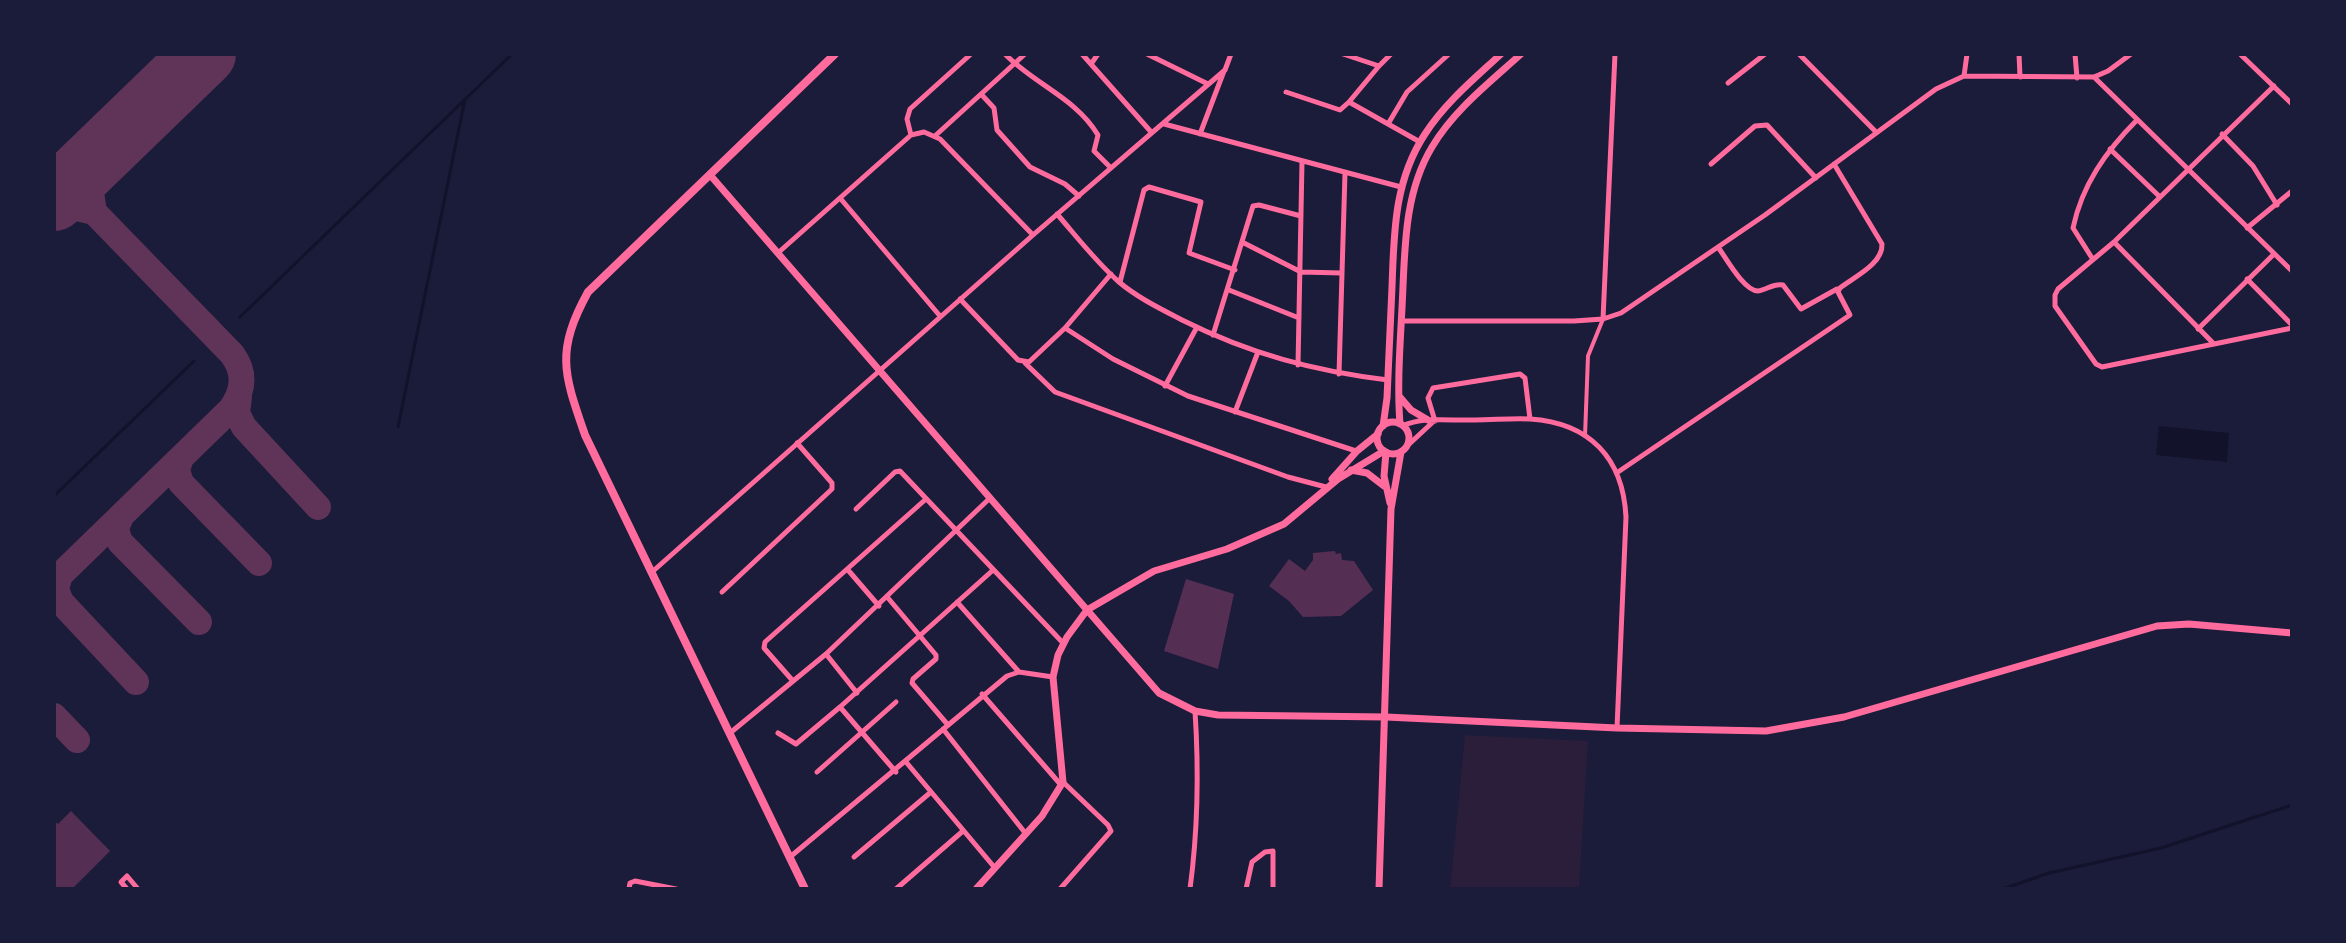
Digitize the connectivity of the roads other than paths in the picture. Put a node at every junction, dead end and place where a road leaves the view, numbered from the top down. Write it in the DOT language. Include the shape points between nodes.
graph roads {
  1 [pos="835,54"];
  2 [pos="971,54"];
  3 [pos="1005,54"];
  4 [pos="1025,54"];
  5 [pos="1082,54"];
  6 [pos="1098,54"];
  7 [pos="1147,54"];
  8 [pos="1231,54"];
  9 [pos="1343,54"];
  10 [pos="1391,54"];
  11 [pos="1449,54"];
  12 [pos="1486,54"];
  13 [pos="1501,54"];
  14 [pos="1521,54"];
  15 [pos="1615,54"];
  16 [pos="1765,54"];
  17 [pos="1799,54"];
  18 [pos="1967,54"];
  19 [pos="2019,54"];
  20 [pos="2075,54"];
  21 [pos="2131,54"];
  22 [pos="2240,54"];
  23 [pos="1493,61"];
  24 [pos="1014,64"];
  25 [pos="1091,64"];
  26 [pos="1379,66"];
  27 [pos="1225,70"];
  28 [pos="1964,76"];
  29 [pos="2020,77"];
  30 [pos="2094,77"];
  31 [pos="2077,78"];
  32 [pos="1728,83"];
  33 [pos="1208,84"];
  34 [pos="2274,86"];
  35 [pos="1286,92"];
  36 [pos="981,94"];
  37 [pos="1349,102"];
  38 [pos="2292,104"];
  39 [pos="2137,120"];
  40 [pos="1163,124"];
  41 [pos="1388,124"];
  42 [pos="1876,132"];
  43 [pos="1152,133"];
  44 [pos="1200,134"];
  45 [pos="2222,134"];
  46 [pos="911,135"];
  47 [pos="936,135"];
  48 [pos="1420,142"];
  49 [pos="2110,149"];
  50 [pos="1302,162"];
  51 [pos="1711,164"];
  52 [pos="1834,164"];
  53 [pos="1110,167"];
  54 [pos="2190,171"];
  55 [pos="1345,173"];
  56 [pos="711,176"];
  57 [pos="1816,178"];
  58 [pos="1401,187"];
  59 [pos="2292,191"];
  60 [pos="1079,196"];
  61 [pos="2160,197"];
  62 [pos="840,198"];
  63 [pos="2277,205"];
  64 [pos="1057,214"];
  65 [pos="1301,216"];
  66 [pos="2247,228"];
  67 [pos="1033,235"];
  68 [pos="1242,242"];
  69 [pos="2114,242"];
  70 [pos="1718,247"];
  71 [pos="779,252"];
  72 [pos="2274,254"];
  73 [pos="2092,258"];
  74 [pos="1235,270"];
  75 [pos="2292,271"];
  76 [pos="1301,272"];
  77 [pos="1342,273"];
  78 [pos="1111,274"];
  79 [pos="2247,279"];
  80 [pos="1120,282"];
  81 [pos="1840,288"];
  82 [pos="1229,290"];
  83 [pos="960,299"];
  84 [pos="940,316"];
  85 [pos="1299,318"];
  86 [pos="1603,319"];
  87 [pos="1402,321"];
  88 [pos="1197,327"];
  89 [pos="2292,327"];
  90 [pos="1065,328"];
  91 [pos="2198,329"];
  92 [pos="1213,335"];
  93 [pos="2215,345"];
  94 [pos="1258,352"];
  95 [pos="1025,363"];
  96 [pos="1298,365"];
  97 [pos="880,371"];
  98 [pos="1339,374"];
  99 [pos="1388,380"];
  100 [pos="1165,386"];
  101 [pos="1398,395"];
  102 [pos="1235,412"];
  103 [pos="1530,419"];
  104 [pos="1431,420"];
  105 [pos="1401,425"];
  106 [pos="1380,430"];
  107 [pos="1585,436"];
  108 [pos="797,443"];
  109 [pos="1403,450"];
  110 [pos="1357,451"];
  111 [pos="1385,452"];
  112 [pos="1351,470"];
  113 [pos="1618,472"];
  114 [pos="1326,487"];
  115 [pos="1385,488"];
  116 [pos="990,498"];
  117 [pos="926,499"];
  118 [pos="856,509"];
  119 [pos="1391,509"];
  120 [pos="956,533"];
  121 [pos="848,570"];
  122 [pos="992,571"];
  123 [pos="652,572"];
  124 [pos="722,592"];
  125 [pos="888,598"];
  126 [pos="957,602"];
  127 [pos="879,606"];
  128 [pos="1087,610"];
  129 [pos="2292,633"];
  130 [pos="919,635"];
  131 [pos="1064,644"];
  132 [pos="826,654"];
  133 [pos="1019,672"];
  134 [pos="1053,677"];
  135 [pos="793,681"];
  136 [pos="857,693"];
  137 [pos="982,694"];
  138 [pos="896,702"];
  139 [pos="840,707"];
  140 [pos="1195,711"];
  141 [pos="1386,717"];
  142 [pos="946,727"];
  143 [pos="1617,728"];
  144 [pos="861,732"];
  145 [pos="730,733"];
  146 [pos="778,733"];
  147 [pos="906,762"];
  148 [pos="817,772"];
  149 [pos="896,772"];
  150 [pos="1062,784"];
  151 [pos="931,792"];
  152 [pos="963,831"];
  153 [pos="1026,834"];
  154 [pos="854,857"];
  155 [pos="789,858"];
  156 [pos="995,868"];
  157 [pos="980,888"];
  158 [pos="127,889"];
  159 [pos="138,889"];
  160 [pos="629,889"];
  161 [pos="676,889"];
  162 [pos="805,889"];
  163 [pos="896,889"];
  164 [pos="1060,889"];
  165 [pos="1190,889"];
  166 [pos="1246,889"];
  167 [pos="1273,889"];
  168 [pos="1379,889"];
  1 -- 56 [label="main road"];
  2 -- 46 [label="street" via="910,109"];
  3 -- 24 [label="street"];
  4 -- 24 [label="street"];
  5 -- 25 [label="street"];
  6 -- 25 [label="street"];
  7 -- 33 [label="street"];
  8 -- 27 [label="street"];
  9 -- 26 [label="street"];
  10 -- 26 [label="street"];
  11 -- 41 [label="street" via="1407,92"];
  12 -- 23 [label="street"];
  13 -- 23 [label="street"];
  14 -- 87 [label="street" via="1460,110 1424,162 1409,212"];
  15 -- 86 [label="street"];
  16 -- 32 [label="street"];
  17 -- 42 [label="street"];
  18 -- 28 [label="street"];
  19 -- 29 [label="street"];
  20 -- 31 [label="street"];
  21 -- 30 [label="street"];
  22 -- 34 [label="street"];
  23 -- 48 [label="street" via="1450,102"];
  24 -- 36 [label="street"];
  24 -- 53 [label="street" via="1092,124 1098,135 1094,151"];
  25 -- 43 [label="street"];
  26 -- 37 [label="street"];
  27 -- 33 [label="street"];
  27 -- 44 [label="street"];
  28 -- 29 [label="street"];
  28 -- 42 [label="street" via="1936,89"];
  29 -- 31 [label="street"];
  30 -- 31 [label="street"];
  30 -- 39 [label="street"];
  33 -- 40 [label="street"];
  34 -- 38 [label="street"];
  34 -- 45 [label="street"];
  35 -- 37 [label="street" via="1340,110"];
  36 -- 47 [label="street"];
  36 -- 60 [label="street" via="994,108 997,130 1030,167"];
  37 -- 41 [label="street"];
  39 -- 49 [label="street"];
  39 -- 54 [label="street"];
  40 -- 43 [label="street"];
  40 -- 44 [label="street"];
  41 -- 48 [label="street"];
  42 -- 52 [label="street"];
  43 -- 53 [label="street"];
  44 -- 50 [label="street"];
  45 -- 54 [label="street"];
  45 -- 63 [label="street" via="2253,166"];
  46 -- 47 [label="street"];
  46 -- 62 [label="street"];
  47 -- 67 [label="street"];
  48 -- 58 [label="street"];
  49 -- 61 [label="street"];
  49 -- 73 [label="street" via="2077,208 2073,228"];
  50 -- 55 [label="street"];
  50 -- 65 [label="street"];
  51 -- 57 [label="street" via="1755,126 1767,125"];
  52 -- 57 [label="street"];
  52 -- 81 [label="street" via="1882,244 1878,260"];
  53 -- 60 [label="street"];
  54 -- 61 [label="street"];
  54 -- 66 [label="street"];
  55 -- 58 [label="street"];
  55 -- 77 [label="street"];
  56 -- 71 [label="street"];
  56 -- 123 [label="main road" via="588,292 573,318 565,352 567,378 585,435"];
  57 -- 70 [label="street"];
  58 -- 99 [label="street" via="1393,240"];
  59 -- 63 [label="street"];
  60 -- 64 [label="street"];
  61 -- 69 [label="street"];
  62 -- 71 [label="street"];
  62 -- 84 [label="street"];
  63 -- 66 [label="street"];
  64 -- 67 [label="street"];
  64 -- 78 [label="street"];
  65 -- 68 [label="street" via="1255,205"];
  65 -- 76 [label="street"];
  66 -- 72 [label="street"];
  67 -- 83 [label="street"];
  68 -- 74 [label="street"];
  68 -- 76 [label="street"];
  69 -- 73 [label="street"];
  69 -- 91 [label="street"];
  70 -- 81 [label="street" via="1747,287 1759,291 1783,285 1801,309"];
  70 -- 86 [label="street" via="1632,306"];
  71 -- 97 [label="street"];
  72 -- 75 [label="street"];
  72 -- 79 [label="street"];
  73 -- 93 [label="street" via="2058,289 2054,300 2099,366"];
  74 -- 80 [label="street" via="1189,253 1201,202 1149,187"];
  74 -- 82 [label="street"];
  76 -- 77 [label="street"];
  76 -- 85 [label="street"];
  77 -- 98 [label="street"];
  78 -- 80 [label="street"];
  78 -- 90 [label="street"];
  79 -- 89 [label="street"];
  79 -- 91 [label="street"];
  80 -- 88 [label="street"];
  81 -- 113 [label="street" via="1838,296 1850,311 1847,318"];
  82 -- 85 [label="street"];
  82 -- 92 [label="street"];
  83 -- 84 [label="street"];
  83 -- 95 [label="street"];
  84 -- 97 [label="street"];
  85 -- 96 [label="street"];
  86 -- 87 [label="street"];
  86 -- 107 [label="street" via="1588,356"];
  87 -- 101 [label="street"];
  88 -- 92 [label="street"];
  88 -- 100 [label="street"];
  89 -- 93 [label="street"];
  90 -- 95 [label="street"];
  90 -- 100 [label="street"];
  91 -- 93 [label="street"];
  92 -- 94 [label="street"];
  94 -- 96 [label="street"];
  94 -- 102 [label="street"];
  95 -- 114 [label="street" via="1055,392"];
  96 -- 98 [label="street"];
  97 -- 108 [label="street"];
  97 -- 116 [label="street"];
  98 -- 99 [label="street"];
  99 -- 106 [label="street"];
  100 -- 102 [label="street"];
  101 -- 104 [label="street" via="1411,410"];
  101 -- 105 [label="street"];
  102 -- 110 [label="street"];
  103 -- 104 [label="street"];
  103 -- 104 [label="street" via="1525,378 1520,374 1433,388 1428,398"];
  103 -- 107 [label="street"];
  104 -- 105 [label="street"];
  104 -- 109 [label="street"];
  105 -- 106 [label="street" via="1391,423"];
  105 -- 109 [label="street" via="1408,438"];
  106 -- 110 [label="street"];
  106 -- 111 [label="street" via="1378,444"];
  107 -- 113 [label="street"];
  108 -- 123 [label="street"];
  108 -- 124 [label="street" via="832,489"];
  109 -- 111 [label="street"];
  109 -- 119 [label="street"];
  110 -- 114 [label="street"];
  111 -- 112 [label="street"];
  111 -- 115 [label="street"];
  112 -- 114 [label="street"];
  112 -- 115 [label="street" via="1374,477"];
  113 -- 143 [label="street" via="1626,517"];
  114 -- 128 [label="street" via="1284,524 1227,549 1154,571"];
  115 -- 119 [label="street"];
  116 -- 120 [label="street"];
  116 -- 128 [label="street"];
  117 -- 118 [label="street" via="897,472"];
  117 -- 120 [label="street"];
  117 -- 121 [label="street"];
  119 -- 141 [label="street"];
  120 -- 122 [label="street"];
  120 -- 125 [label="street"];
  121 -- 127 [label="street"];
  121 -- 135 [label="street" via="764,644"];
  122 -- 126 [label="street"];
  122 -- 131 [label="street"];
  123 -- 145 [label="main road"];
  125 -- 127 [label="street"];
  125 -- 130 [label="street"];
  126 -- 130 [label="street"];
  126 -- 133 [label="street"];
  127 -- 132 [label="street"];
  128 -- 131 [label="street"];
  128 -- 140 [label="street" via="1159,693"];
  129 -- 143 [label="street" via="2157,626 1813,724 1750,731"];
  130 -- 136 [label="street"];
  130 -- 142 [label="street" via="936,656 912,683"];
  131 -- 134 [label="street"];
  132 -- 135 [label="street"];
  132 -- 136 [label="street"];
  133 -- 134 [label="street"];
  133 -- 137 [label="street"];
  134 -- 150 [label="street"];
  135 -- 145 [label="street"];
  136 -- 139 [label="street"];
  137 -- 142 [label="street"];
  137 -- 150 [label="street"];
  138 -- 144 [label="street"];
  139 -- 144 [label="street"];
  139 -- 146 [label="street" via="796,744"];
  140 -- 141 [label="street"];
  140 -- 165 [label="street" via="1198,814"];
  141 -- 143 [label="street"];
  141 -- 168 [label="street"];
  142 -- 147 [label="street"];
  142 -- 153 [label="street"];
  144 -- 148 [label="street"];
  144 -- 149 [label="street"];
  145 -- 155 [label="main road"];
  147 -- 149 [label="street"];
  147 -- 151 [label="street"];
  149 -- 155 [label="street"];
  150 -- 153 [label="street"];
  150 -- 164 [label="street" via="1111,831"];
  151 -- 152 [label="street"];
  151 -- 154 [label="street"];
  152 -- 156 [label="street"];
  152 -- 163 [label="street"];
  153 -- 156 [label="street"];
  155 -- 162 [label="main road"];
  156 -- 157 [label="street"];
  158 -- 159 [label="street" via="121,882 127,876"];
  160 -- 161 [label="street" via="635,881"];
  166 -- 167 [label="street" via="1252,862 1273,851"];
}
